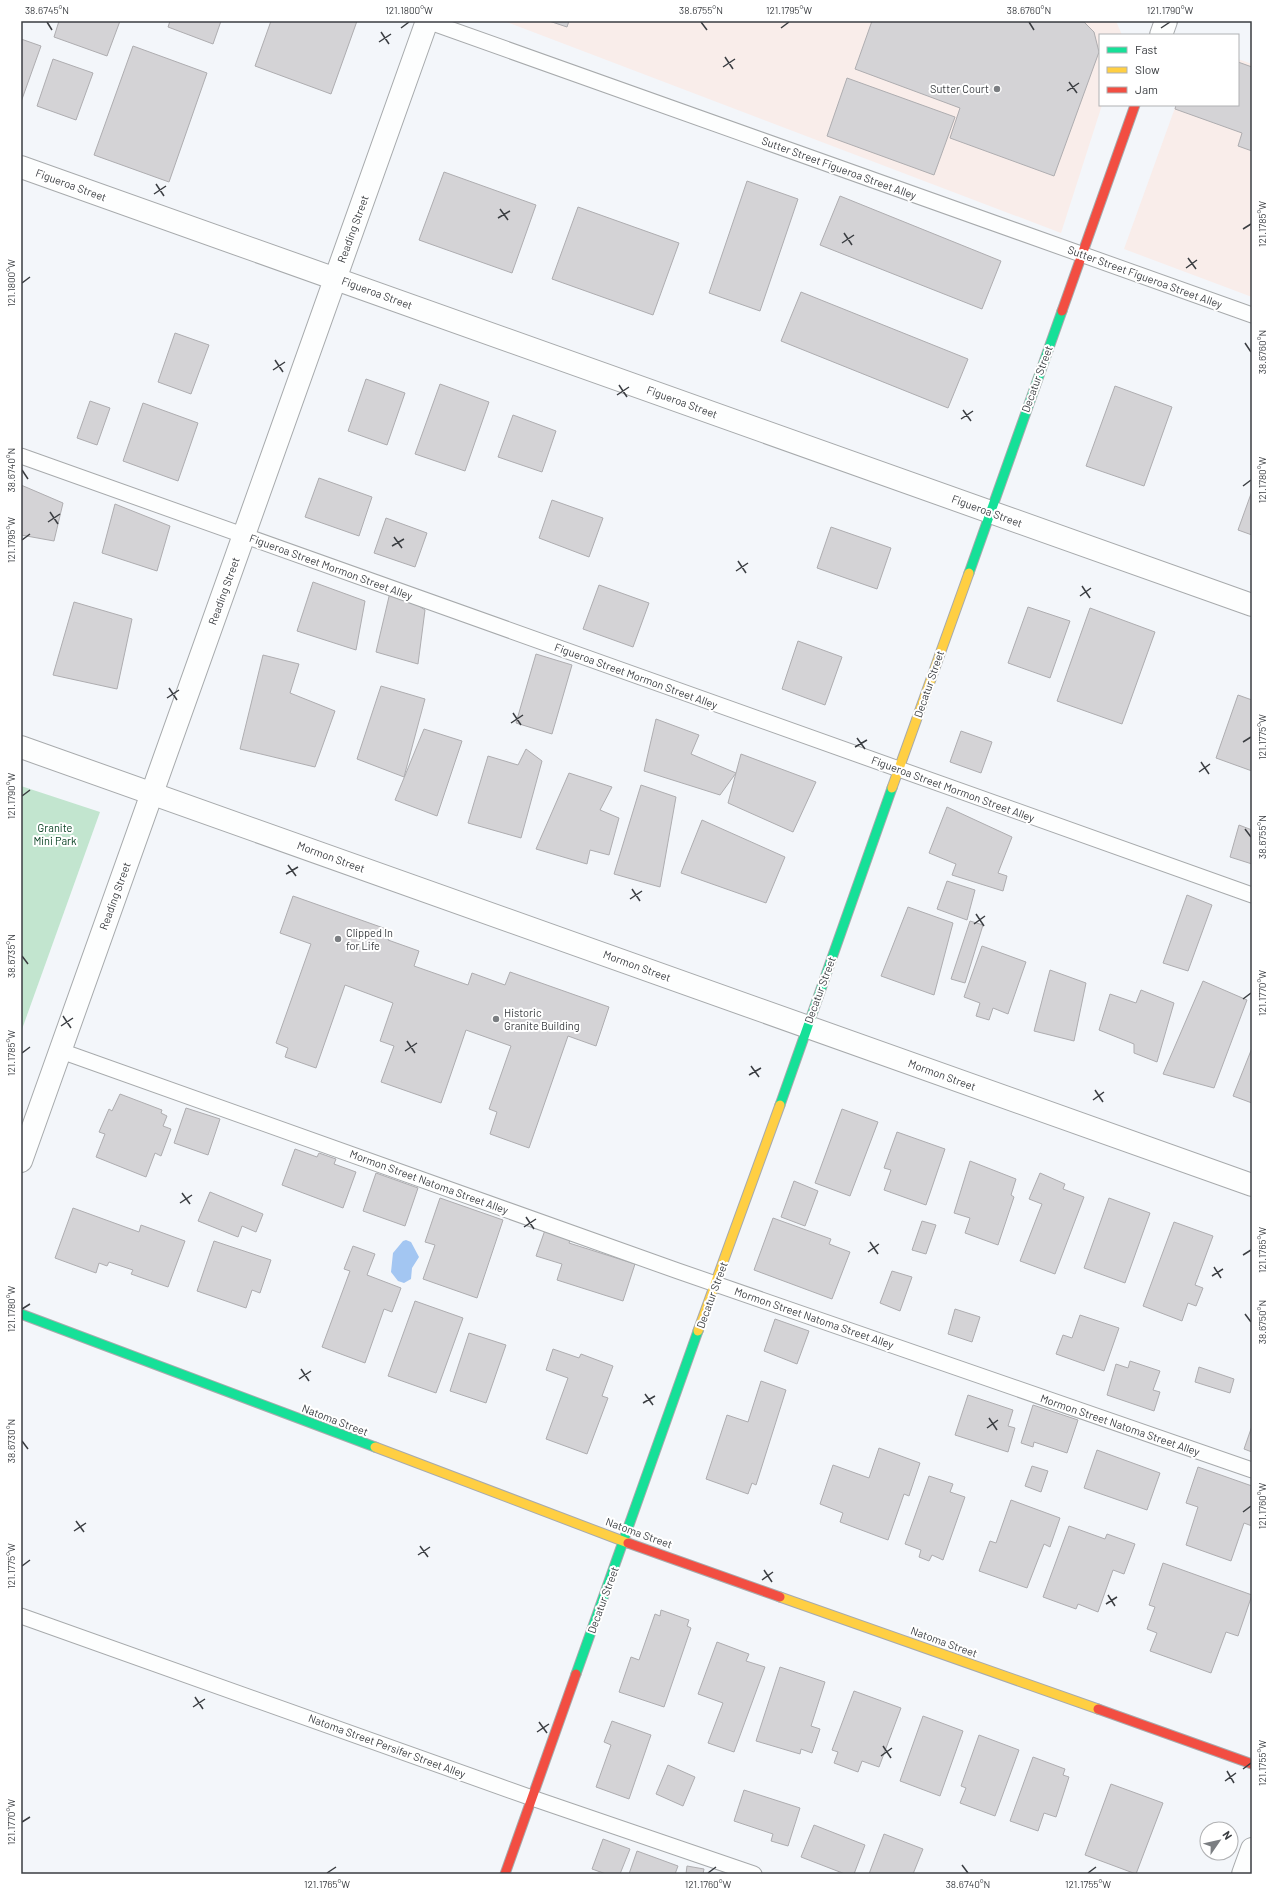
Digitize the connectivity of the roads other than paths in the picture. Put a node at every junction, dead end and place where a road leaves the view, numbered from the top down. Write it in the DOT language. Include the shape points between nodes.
graph roads {
  1 [pos="427,21"];
  2 [pos="1166,21"];
  3 [pos="1160,34"];
  4 [pos="1135,106"];
  5 [pos="21,167"];
  6 [pos="1082,255"];
  7 [pos="335,279"];
  8 [pos="1252,316"];
  9 [pos="21,456"];
  10 [pos="990,512"];
  11 [pos="244,536"];
  12 [pos="1252,605"];
  13 [pos="21,747"];
  14 [pos="899,770"];
  15 [pos="152,793"];
  16 [pos="1252,895"];
  17 [pos="807,1027"];
  18 [pos="61,1051"];
  19 [pos="21,1161"];
  20 [pos="1252,1185"];
  21 [pos="715,1284"];
  22 [pos="21,1314"];
  23 [pos="1252,1470"];
  24 [pos="624,1541"];
  25 [pos="21,1616"];
  26 [pos="1252,1764"];
  27 [pos="532,1798"];
  28 [pos="1252,1849"];
  29 [pos="505,1874"];
  30 [pos="754,1874"];
  31 [pos="1243,1874"];
  1 -- 6 [label="lane, Sutter Street Figueroa Street Alley"];
  1 -- 7 [label="street, Reading Street"];
  2 -- 3 [label="street"];
  4 -- 6 [label="street, Decatur Street"];
  5 -- 7 [label="street, Figueroa Street"];
  6 -- 8 [label="lane, Sutter Street Figueroa Street Alley"];
  6 -- 10 [label="street, Decatur Street"];
  7 -- 10 [label="street, Figueroa Street"];
  7 -- 11 [label="street, Reading Street"];
  9 -- 11 [label="lane, Figueroa Street Mormon Street Alley"];
  10 -- 12 [label="street, Figueroa Street"];
  10 -- 14 [label="street, Decatur Street"];
  11 -- 14 [label="lane, Figueroa Street Mormon Street Alley"];
  11 -- 15 [label="street, Reading Street"];
  13 -- 15 [label="street, Mormon Street"];
  14 -- 16 [label="lane, Figueroa Street Mormon Street Alley"];
  14 -- 17 [label="street, Decatur Street"];
  15 -- 17 [label="street, Mormon Street"];
  15 -- 18 [label="street, Reading Street"];
  17 -- 20 [label="street, Mormon Street"];
  17 -- 21 [label="street, Decatur Street"];
  18 -- 19 [label="street, Reading Street"];
  18 -- 21 [label="lane, Mormon Street Natoma Street Alley"];
  21 -- 23 [label="lane, Mormon Street Natoma Street Alley"];
  21 -- 24 [label="street, Decatur Street"];
  22 -- 24 [label="street, Natoma Street"];
  24 -- 26 [label="street, Natoma Street"];
  24 -- 27 [label="street, Decatur Street"];
  25 -- 27 [label="lane, Natoma Street Persifer Street Alley"];
  27 -- 29 [label="street, Decatur Street"];
  27 -- 30 [label="lane, Natoma Street Persifer Street Alley"];
  28 -- 31 [label="street"];
}
